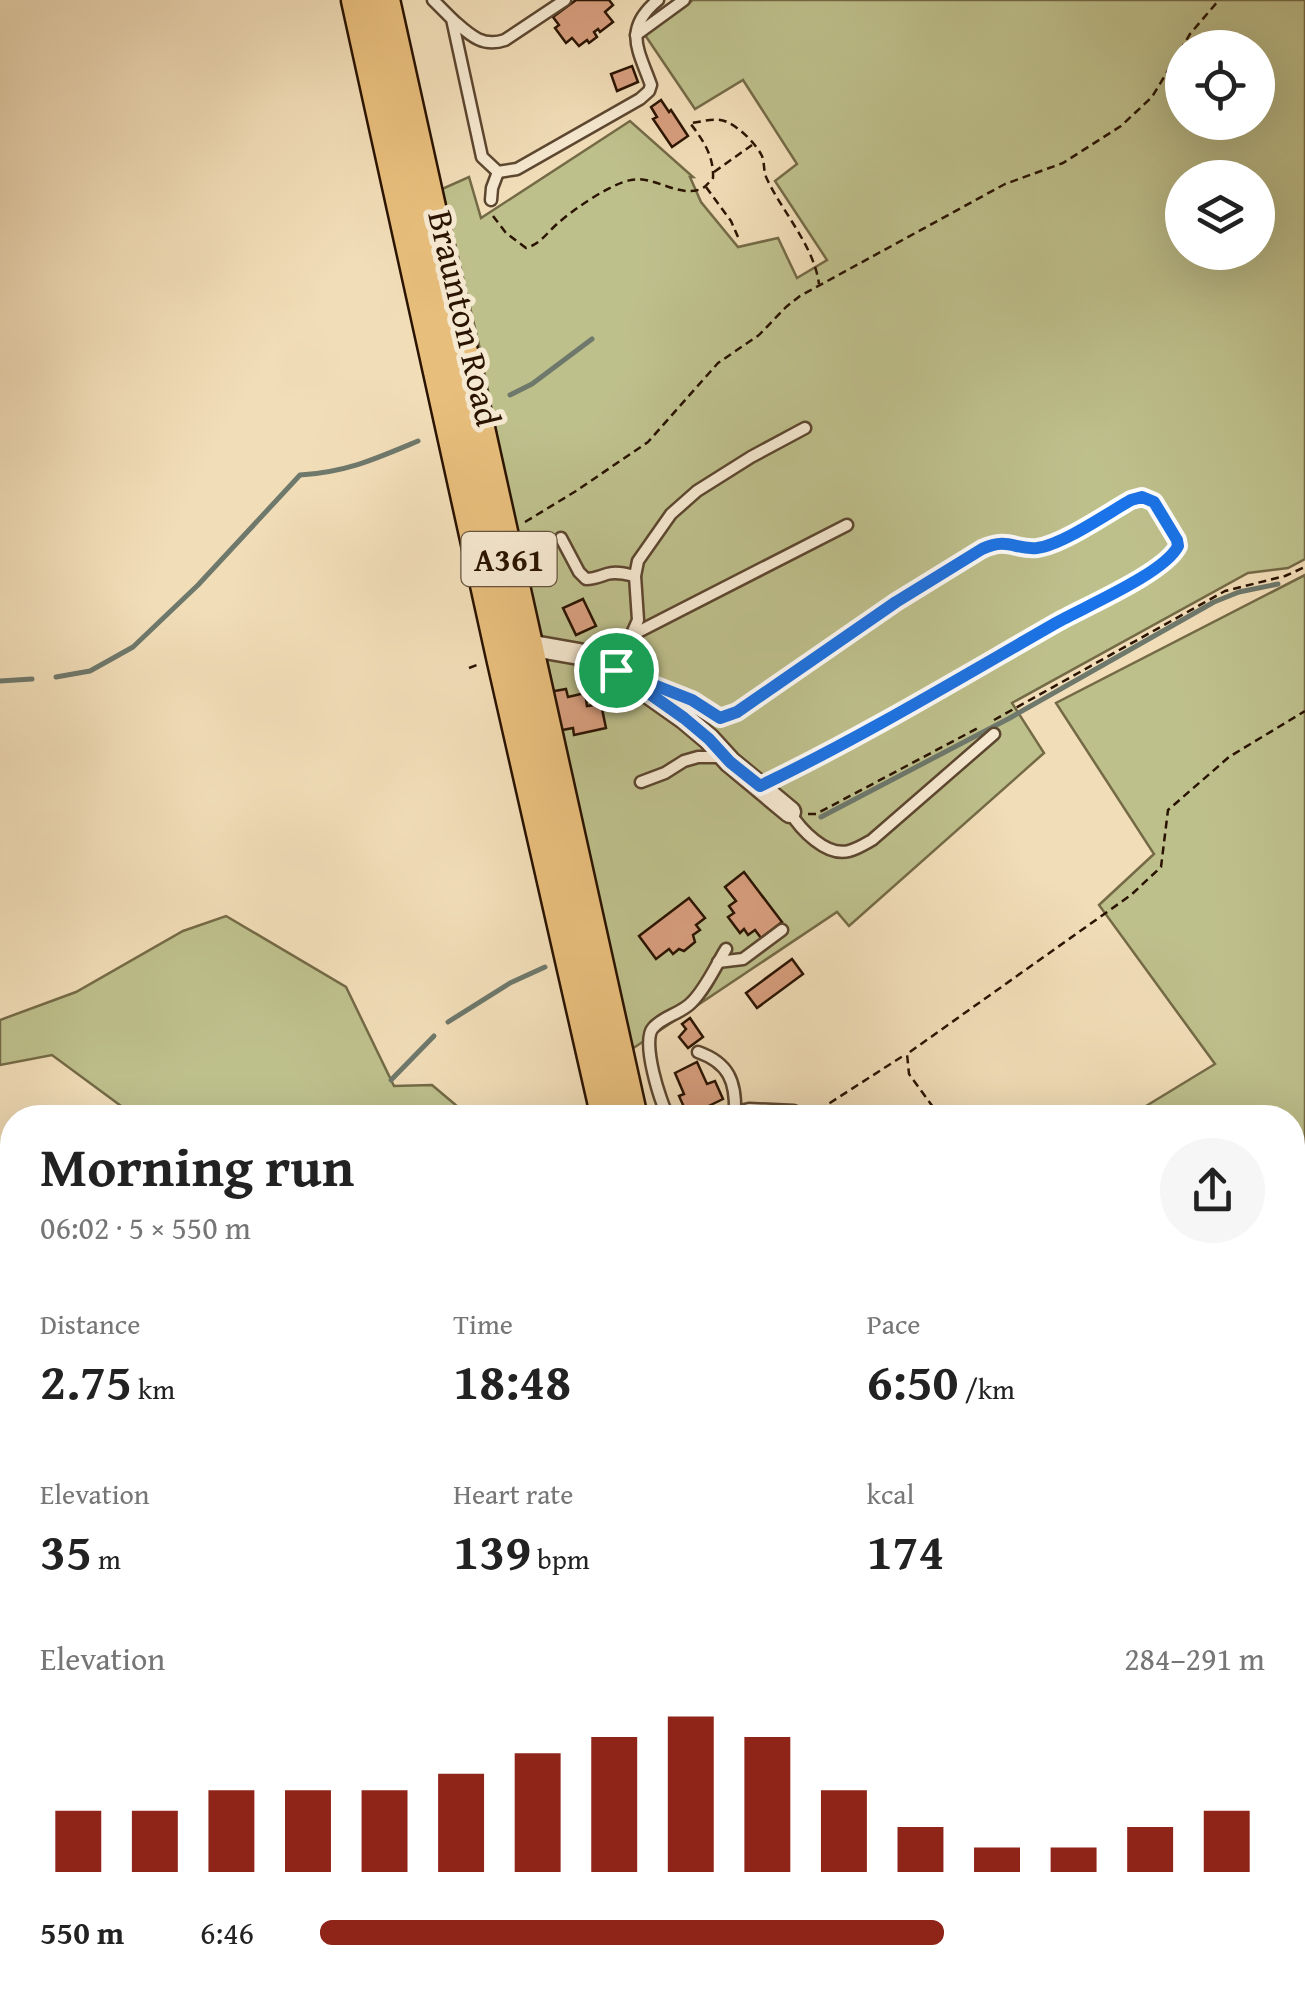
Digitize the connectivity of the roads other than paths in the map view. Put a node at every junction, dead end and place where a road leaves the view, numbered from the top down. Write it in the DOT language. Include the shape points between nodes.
graph roads {
  1 [pos="357,0"];
  2 [pos="384,0"];
  3 [pos="433,0"];
  4 [pos="565,0"];
  5 [pos="658,0"];
  6 [pos="684,0"];
  7 [pos="452,19"];
  8 [pos="636,34"];
  9 [pos="498,172"];
  10 [pos="491,200"];
  11 [pos="804,428"];
  12 [pos="847,525"];
  13 [pos="561,538"];
  14 [pos="636,576"];
  15 [pos="633,634"];
  16 [pos="515,648"];
  17 [pos="616,670"];
  18 [pos="994,734"];
  19 [pos="722,754"];
  20 [pos="642,782"];
  21 [pos="760,786"];
  22 [pos="790,812"];
  23 [pos="782,930"];
  24 [pos="726,950"];
  25 [pos="718,962"];
  26 [pos="698,1052"];
  27 [pos="604,1105"];
  28 [pos="629,1105"];
  29 [pos="664,1105"];
  30 [pos="735,1105"];
  1 -- 16 [label="main road, Braunton Road / A361"];
  2 -- 16 [label="main road, Braunton Road / A361" via="504,535"];
  3 -- 7 [label="lane"];
  4 -- 7 [label="lane" via="495,44"];
  5 -- 8 [label="lane" via="641,15"];
  6 -- 8 [label="lane"];
  7 -- 9 [label="lane" via="482,157"];
  8 -- 9 [label="lane" via="649,91 517,169"];
  9 -- 10 [label="lane"];
  11 -- 14 [label="lane" via="697,491 660,530 638,561"];
  12 -- 15 [label="lane"];
  13 -- 14 [label="lane" via="586,579"];
  14 -- 15 [label="lane"];
  15 -- 17 [label="lane"];
  16 -- 17 [label="street" via="579,654"];
  16 -- 27 [label="main road, Braunton Road / A361"];
  16 -- 28 [label="main road, Braunton Road / A361"];
  17 -- 19 [label="street"];
  17 -- 21 [label="lane" via="720,718 982,549 996,543 1040,548 1131,500 1154,502 1177,540 1170,558 865,734"];
  18 -- 22 [label="lane" via="872,840 849,851 828,848"];
  19 -- 20 [label="lane" via="684,761"];
  19 -- 21 [label="street"];
  21 -- 22 [label="street"];
  23 -- 25 [label="lane" via="743,959"];
  24 -- 25 [label="lane"];
  25 -- 29 [label="lane" via="688,1007 648,1035"];
  26 -- 30 [label="lane" via="734,1082"];
}
